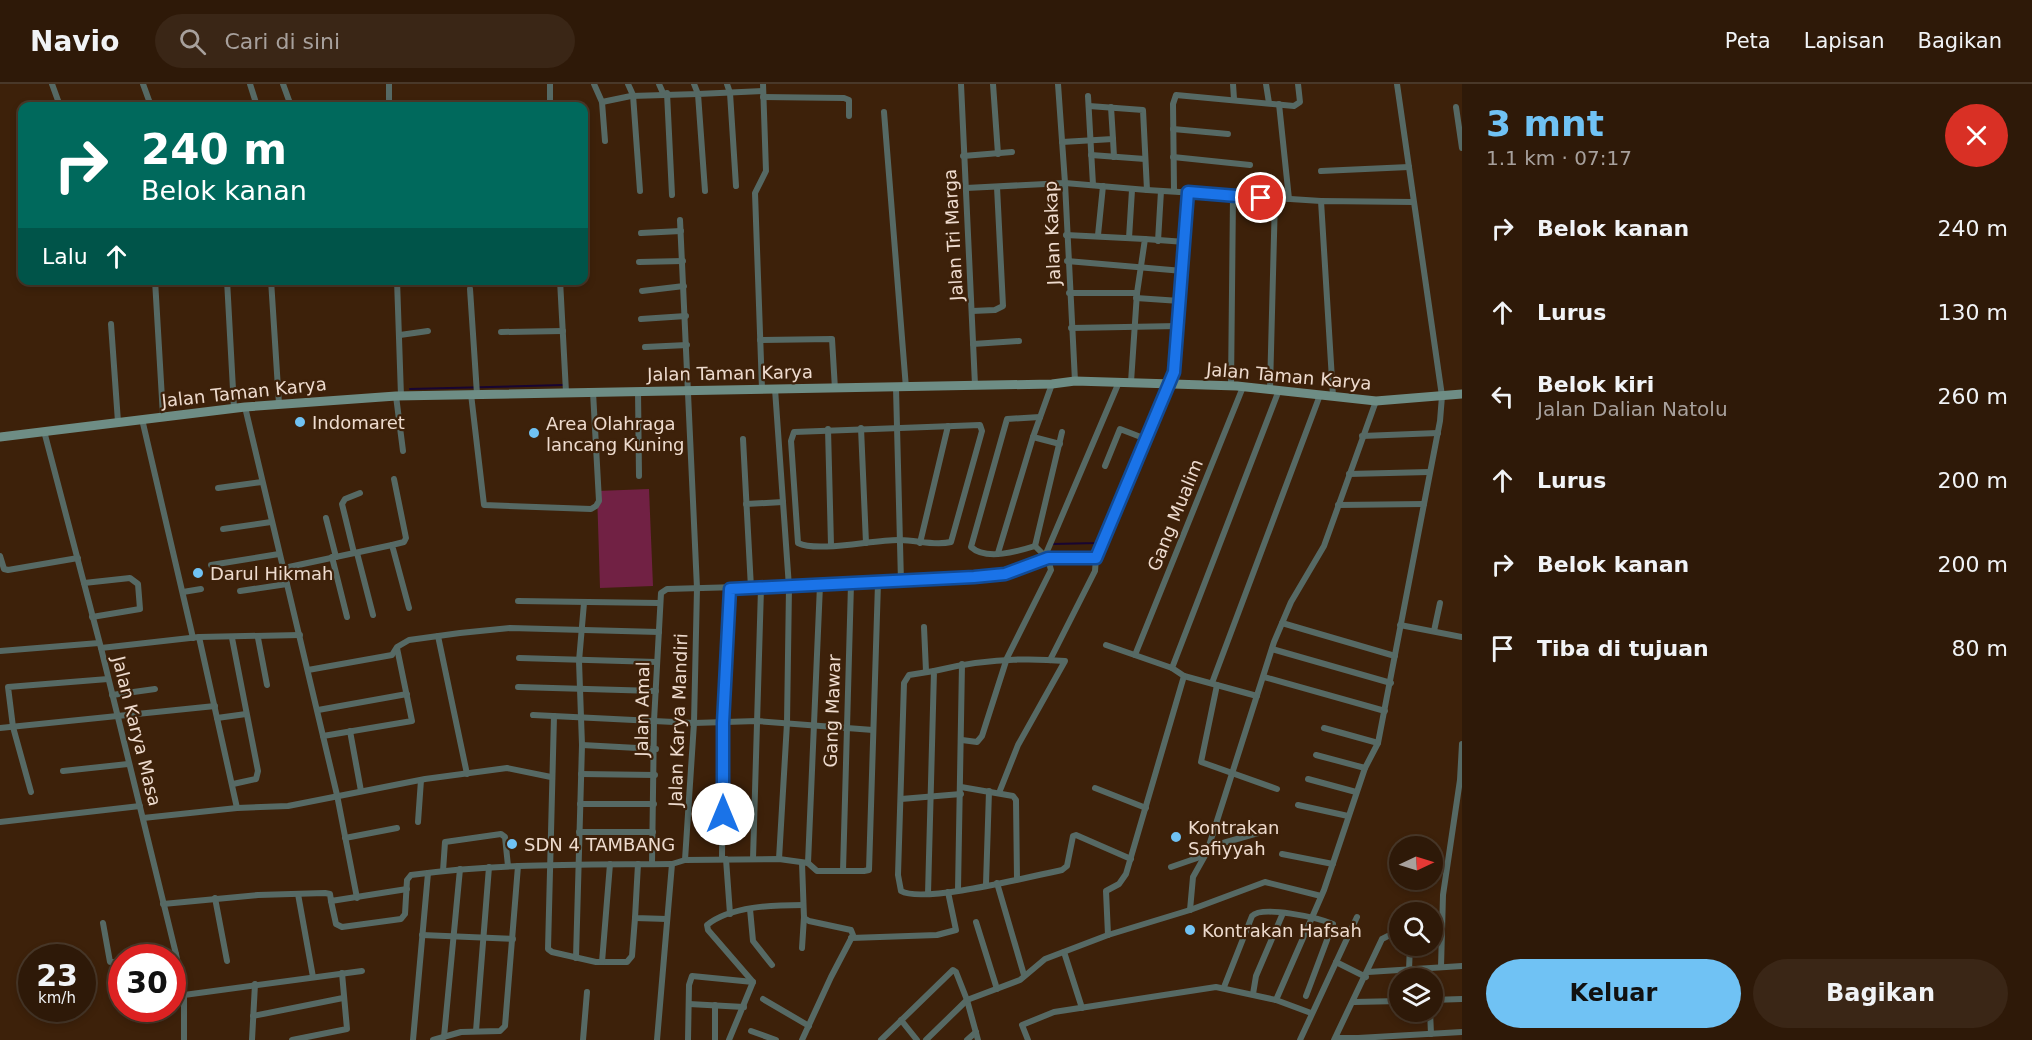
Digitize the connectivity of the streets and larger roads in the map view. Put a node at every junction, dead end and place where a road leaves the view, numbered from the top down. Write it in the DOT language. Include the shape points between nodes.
graph roads {
  1 [pos="52,84"];
  2 [pos="143,84"];
  3 [pos="250,84"];
  4 [pos="283,84"];
  5 [pos="389,84"];
  6 [pos="550,84"];
  7 [pos="594,84"];
  8 [pos="628,84"];
  9 [pos="659,84"];
  10 [pos="694,84"];
  11 [pos="727,84"];
  12 [pos="961,84"];
  13 [pos="993,84"];
  14 [pos="1058,84"];
  15 [pos="1233,84"];
  16 [pos="1266,84"];
  17 [pos="1298,84"];
  18 [pos="1397,84"];
  19 [pos="763,90"];
  20 [pos="665,93"];
  21 [pos="730,93"];
  22 [pos="698,94"];
  23 [pos="633,95"];
  24 [pos="1088,96"];
  25 [pos="1234,99"];
  26 [pos="59,102"];
  27 [pos="150,102"];
  28 [pos="256,102"];
  29 [pos="290,102"];
  30 [pos="390,102"];
  31 [pos="550,102"];
  32 [pos="602,102"];
  33 [pos="1269,103"];
  34 [pos="1279,104"];
  35 [pos="1089,106"];
  36 [pos="1111,107"];
  37 [pos="1456,107"];
  38 [pos="884,112"];
  39 [pos="849,116"];
  40 [pos="1173,129"];
  41 [pos="1228,134"];
  42 [pos="1113,139"];
  43 [pos="1090,140"];
  44 [pos="605,141"];
  45 [pos="1062,142"];
  46 [pos="1462,148"];
  47 [pos="998,153"];
  48 [pos="1012,153"];
  49 [pos="1091,155"];
  50 [pos="963,156"];
  51 [pos="1114,157"];
  52 [pos="1173,158"];
  53 [pos="1145,159"];
  54 [pos="1250,165"];
  55 [pos="1409,167"];
  56 [pos="1321,171"];
  57 [pos="1065,183"];
  58 [pos="1093,185"];
  59 [pos="736,186"];
  60 [pos="1103,186"];
  61 [pos="997,187"];
  62 [pos="966,188"];
  63 [pos="1147,189"];
  64 [pos="640,190"];
  65 [pos="1132,190"];
  66 [pos="1161,190"];
  67 [pos="1174,190"];
  68 [pos="705,191"];
  69 [pos="1188,192"];
  70 [pos="672,195"];
  71 [pos="1233,196"];
  72 [pos="1275,198"];
  73 [pos="1289,199"];
  74 [pos="1321,201"];
  75 [pos="1413,202"];
  76 [pos="680,220"];
  77 [pos="681,231"];
  78 [pos="641,233"];
  79 [pos="1066,235"];
  80 [pos="1098,235"];
  81 [pos="1129,238"];
  82 [pos="1145,239"];
  83 [pos="1158,241"];
  84 [pos="1185,242"];
  85 [pos="683,261"];
  86 [pos="1067,261"];
  87 [pos="639,262"];
  88 [pos="1140,267"];
  89 [pos="1182,271"];
  90 [pos="155,285"];
  91 [pos="228,285"];
  92 [pos="271,285"];
  93 [pos="397,285"];
  94 [pos="560,285"];
  95 [pos="684,286"];
  96 [pos="471,289"];
  97 [pos="642,291"];
  98 [pos="1069,293"];
  99 [pos="1137,296"];
  100 [pos="1180,301"];
  101 [pos="972,311"];
  102 [pos="686,316"];
  103 [pos="641,319"];
  104 [pos="111,324"];
  105 [pos="1178,326"];
  106 [pos="1134,327"];
  107 [pos="1071,328"];
  108 [pos="428,331"];
  109 [pos="563,331"];
  110 [pos="501,332"];
  111 [pos="400,335"];
  112 [pos="760,340"];
  113 [pos="1019,341"];
  114 [pos="973,344"];
  115 [pos="687,345"];
  116 [pos="645,347"];
  117 [pos="1075,381"];
  118 [pos="1119,382"];
  119 [pos="1131,382"];
  120 [pos="1170,383"];
  121 [pos="1052,384"];
  122 [pos="975,385"];
  123 [pos="1231,386"];
  124 [pos="1243,387"];
  125 [pos="896,388"];
  126 [pos="906,388"];
  127 [pos="762,389"];
  128 [pos="775,389"];
  129 [pos="835,389"];
  130 [pos="690,390"];
  131 [pos="1274,390"];
  132 [pos="638,391"];
  133 [pos="593,392"];
  134 [pos="566,393"];
  135 [pos="474,394"];
  136 [pos="1462,394"];
  137 [pos="1320,395"];
  138 [pos="399,396"];
  139 [pos="1333,396"];
  140 [pos="1442,396"];
  141 [pos="1376,400"];
  142 [pos="279,404"];
  143 [pos="240,408"];
  144 [pos="163,416"];
  145 [pos="1040,417"];
  146 [pos="142,419"];
  147 [pos="118,422"];
  148 [pos="948,426"];
  149 [pos="861,428"];
  150 [pos="898,428"];
  151 [pos="828,429"];
  152 [pos="44,431"];
  153 [pos="1062,432"];
  154 [pos="1438,433"];
  155 [pos="1033,436"];
  156 [pos="1362,436"];
  157 [pos="0,437"];
  158 [pos="743,439"];
  159 [pos="1146,439"];
  160 [pos="1060,444"];
  161 [pos="403,451"];
  162 [pos="1105,466"];
  163 [pos="1430,472"];
  164 [pos="1349,474"];
  165 [pos="639,476"];
  166 [pos="394,479"];
  167 [pos="262,482"];
  168 [pos="218,488"];
  169 [pos="360,493"];
  170 [pos="783,502"];
  171 [pos="746,504"];
  172 [pos="1424,504"];
  173 [pos="1338,505"];
  174 [pos="326,518"];
  175 [pos="271,522"];
  176 [pos="223,529"];
  177 [pos="900,540"];
  178 [pos="866,543"];
  179 [pos="920,543"];
  180 [pos="392,545"];
  181 [pos="831,545"];
  182 [pos="1035,546"];
  183 [pos="355,553"];
  184 [pos="998,553"];
  185 [pos="279,554"];
  186 [pos="0,556"];
  187 [pos="334,557"];
  188 [pos="1046,557"];
  189 [pos="78,558"];
  190 [pos="1096,558"];
  191 [pos="211,565"];
  192 [pos="284,568"];
  193 [pos="901,582"];
  194 [pos="84,583"];
  195 [pos="286,584"];
  196 [pos="851,584"];
  197 [pos="820,585"];
  198 [pos="789,586"];
  199 [pos="877,586"];
  200 [pos="697,588"];
  201 [pos="751,588"];
  202 [pos="761,588"];
  203 [pos="201,589"];
  204 [pos="730,589"];
  205 [pos="240,591"];
  206 [pos="183,592"];
  207 [pos="518,601"];
  208 [pos="584,603"];
  209 [pos="658,603"];
  210 [pos="1440,603"];
  211 [pos="409,608"];
  212 [pos="373,615"];
  213 [pos="347,616"];
  214 [pos="92,617"];
  215 [pos="1282,623"];
  216 [pos="1400,625"];
  217 [pos="924,627"];
  218 [pos="582,630"];
  219 [pos="659,632"];
  220 [pos="1434,632"];
  221 [pos="300,635"];
  222 [pos="438,636"];
  223 [pos="1462,637"];
  224 [pos="196,638"];
  225 [pos="232,638"];
  226 [pos="258,638"];
  227 [pos="100,645"];
  228 [pos="1106,645"];
  229 [pos="397,647"];
  230 [pos="1272,648"];
  231 [pos="0,651"];
  232 [pos="1135,655"];
  233 [pos="1395,656"];
  234 [pos="519,658"];
  235 [pos="1007,658"];
  236 [pos="1050,660"];
  237 [pos="579,661"];
  238 [pos="657,663"];
  239 [pos="962,664"];
  240 [pos="1172,668"];
  241 [pos="308,670"];
  242 [pos="926,671"];
  243 [pos="934,671"];
  244 [pos="1184,676"];
  245 [pos="1264,677"];
  246 [pos="108,679"];
  247 [pos="1391,683"];
  248 [pos="1214,684"];
  249 [pos="267,685"];
  250 [pos="518,687"];
  251 [pos="155,689"];
  252 [pos="579,689"];
  253 [pos="656,691"];
  254 [pos="112,694"];
  255 [pos="407,694"];
  256 [pos="1257,696"];
  257 [pos="215,706"];
  258 [pos="318,710"];
  259 [pos="1385,711"];
  260 [pos="246,714"];
  261 [pos="532,716"];
  262 [pos="554,716"];
  263 [pos="118,717"];
  264 [pos="217,718"];
  265 [pos="580,719"];
  266 [pos="654,721"];
  267 [pos="757,721"];
  268 [pos="694,723"];
  269 [pos="723,723"];
  270 [pos="787,723"];
  271 [pos="816,724"];
  272 [pos="847,726"];
  273 [pos="13,727"];
  274 [pos="0,728"];
  275 [pos="1324,729"];
  276 [pos="873,730"];
  277 [pos="350,731"];
  278 [pos="324,736"];
  279 [pos="962,741"];
  280 [pos="1378,742"];
  281 [pos="1462,744"];
  282 [pos="582,745"];
  283 [pos="656,749"];
  284 [pos="1316,754"];
  285 [pos="129,764"];
  286 [pos="1365,768"];
  287 [pos="63,771"];
  288 [pos="1233,772"];
  289 [pos="467,774"];
  290 [pos="581,774"];
  291 [pos="655,775"];
  292 [pos="550,777"];
  293 [pos="1308,778"];
  294 [pos="421,780"];
  295 [pos="232,784"];
  296 [pos="1095,788"];
  297 [pos="1276,789"];
  298 [pos="361,791"];
  299 [pos="961,791"];
  300 [pos="989,791"];
  301 [pos="31,792"];
  302 [pos="1356,792"];
  303 [pos="999,794"];
  304 [pos="337,795"];
  305 [pos="932,797"];
  306 [pos="901,799"];
  307 [pos="580,804"];
  308 [pos="654,804"];
  309 [pos="1298,804"];
  310 [pos="140,806"];
  311 [pos="237,808"];
  312 [pos="1146,808"];
  313 [pos="1348,816"];
  314 [pos="143,818"];
  315 [pos="0,822"];
  316 [pos="418,822"];
  317 [pos="397,828"];
  318 [pos="1265,831"];
  319 [pos="579,832"];
  320 [pos="653,832"];
  321 [pos="345,838"];
  322 [pos="1209,847"];
  323 [pos="1282,854"];
  324 [pos="1206,855"];
  325 [pos="724,859"];
  326 [pos="753,859"];
  327 [pos="778,859"];
  328 [pos="1131,859"];
  329 [pos="685,860"];
  330 [pos="805,863"];
  331 [pos="610,864"];
  332 [pos="638,864"];
  333 [pos="652,864"];
  334 [pos="672,864"];
  335 [pos="1333,864"];
  336 [pos="549,865"];
  337 [pos="578,865"];
  338 [pos="508,866"];
  339 [pos="518,866"];
  340 [pos="489,867"];
  341 [pos="1171,867"];
  342 [pos="460,869"];
  343 [pos="443,871"];
  344 [pos="843,871"];
  345 [pos="428,873"];
  346 [pos="1017,879"];
  347 [pos="997,883"];
  348 [pos="986,884"];
  349 [pos="407,889"];
  350 [pos="958,890"];
  351 [pos="948,892"];
  352 [pos="298,894"];
  353 [pos="928,894"];
  354 [pos="1322,896"];
  355 [pos="215,898"];
  356 [pos="357,898"];
  357 [pos="331,901"];
  358 [pos="163,904"];
  359 [pos="802,905"];
  360 [pos="750,909"];
  361 [pos="1190,910"];
  362 [pos="1283,913"];
  363 [pos="730,914"];
  364 [pos="804,917"];
  365 [pos="1357,917"];
  366 [pos="635,918"];
  367 [pos="1311,918"];
  368 [pos="667,919"];
  369 [pos="976,922"];
  370 [pos="103,923"];
  371 [pos="422,935"];
  372 [pos="1108,935"];
  373 [pos="454,937"];
  374 [pos="1389,937"];
  375 [pos="484,938"];
  376 [pos="851,938"];
  377 [pos="513,939"];
  378 [pos="173,944"];
  379 [pos="802,948"];
  380 [pos="108,951"];
  381 [pos="1064,952"];
  382 [pos="576,958"];
  383 [pos="227,961"];
  384 [pos="602,962"];
  385 [pos="1336,962"];
  386 [pos="772,965"];
  387 [pos="1462,966"];
  388 [pos="1441,967"];
  389 [pos="1430,968"];
  390 [pos="362,971"];
  391 [pos="1389,972"];
  392 [pos="342,973"];
  393 [pos="1024,975"];
  394 [pos="1367,975"];
  395 [pos="313,977"];
  396 [pos="753,982"];
  397 [pos="255,984"];
  398 [pos="1224,987"];
  399 [pos="997,989"];
  400 [pos="587,992"];
  401 [pos="1253,994"];
  402 [pos="186,995"];
  403 [pos="1306,996"];
  404 [pos="343,998"];
  405 [pos="764,999"];
  406 [pos="1462,999"];
  407 [pos="967,1000"];
  408 [pos="1276,1000"];
  409 [pos="1443,1000"];
  410 [pos="1389,1001"];
  411 [pos="1354,1002"];
  412 [pos="689,1004"];
  413 [pos="715,1005"];
  414 [pos="744,1006"];
  415 [pos="1082,1008"];
  416 [pos="1311,1013"];
  417 [pos="253,1016"];
  418 [pos="901,1020"];
  419 [pos="184,1022"];
  420 [pos="809,1026"];
  421 [pos="751,1030"];
  422 [pos="476,1031"];
  423 [pos="490,1032"];
  424 [pos="976,1032"];
  425 [pos="1460,1032"];
  426 [pos="1434,1036"];
  427 [pos="444,1037"];
  428 [pos="1410,1037"];
  429 [pos="767,1038"];
  430 [pos="1384,1038"];
  431 [pos="1335,1039"];
  432 [pos="1358,1039"];
  433 [pos="184,1040"];
  434 [pos="252,1040"];
  435 [pos="292,1040"];
  436 [pos="413,1040"];
  437 [pos="433,1040"];
  438 [pos="490,1040"];
  439 [pos="584,1040"];
  440 [pos="657,1040"];
  441 [pos="688,1040"];
  442 [pos="715,1040"];
  443 [pos="729,1040"];
  444 [pos="776,1040"];
  445 [pos="802,1040"];
  446 [pos="881,1040"];
  447 [pos="917,1040"];
  448 [pos="926,1040"];
  449 [pos="967,1040"];
  450 [pos="978,1040"];
  451 [pos="1028,1040"];
  452 [pos="1300,1040"];
  453 [pos="1458,1040"];
  1 -- 26 [label="street"];
  2 -- 27 [label="street"];
  3 -- 28 [label="street"];
  4 -- 29 [label="street"];
  5 -- 30 [label="street"];
  6 -- 31 [label="street"];
  7 -- 32 [label="street"];
  8 -- 23 [label="street"];
  9 -- 20 [label="street"];
  10 -- 22 [label="street"];
  11 -- 21 [label="street"];
  12 -- 50 [label="street, Jalan Tri Marga"];
  13 -- 47 [label="street"];
  14 -- 45 [label="street, Jalan Kakap"];
  15 -- 25 [label="street"];
  16 -- 33 [label="street"];
  17 -- 34 [label="street" via="1298,104"];
  18 -- 55 [label="street"];
  19 -- 21 [label="street"];
  19 -- 39 [label="street" via="844,98 849,100"];
  19 -- 112 [label="street" via="766,171 755,193"];
  20 -- 22 [label="street"];
  20 -- 23 [label="street"];
  20 -- 70 [label="street"];
  21 -- 22 [label="street"];
  21 -- 59 [label="street"];
  22 -- 68 [label="street"];
  23 -- 32 [label="street"];
  23 -- 64 [label="street"];
  24 -- 35 [label="street"];
  25 -- 33 [label="street"];
  25 -- 40 [label="street" via="1176,95"];
  32 -- 44 [label="street"];
  33 -- 34 [label="street"];
  34 -- 73 [label="street"];
  35 -- 36 [label="street"];
  35 -- 43 [label="street"];
  36 -- 42 [label="street"];
  36 -- 53 [label="street" via="1143,110"];
  37 -- 46 [label="street"];
  38 -- 126 [label="street"];
  40 -- 41 [label="street"];
  40 -- 52 [label="street"];
  42 -- 43 [label="street"];
  42 -- 51 [label="street"];
  43 -- 45 [label="street"];
  43 -- 49 [label="street"];
  45 -- 57 [label="street, Jalan Kakap"];
  47 -- 48 [label="street"];
  47 -- 50 [label="street"];
  49 -- 51 [label="street"];
  49 -- 58 [label="street"];
  50 -- 62 [label="street, Jalan Tri Marga"];
  51 -- 53 [label="street"];
  52 -- 54 [label="street"];
  52 -- 67 [label="street"];
  53 -- 63 [label="street"];
  55 -- 56 [label="street"];
  55 -- 75 [label="street"];
  57 -- 58 [label="street"];
  57 -- 61 [label="street"];
  57 -- 79 [label="street, Jalan Kakap"];
  58 -- 60 [label="street"];
  60 -- 65 [label="street"];
  60 -- 80 [label="street"];
  61 -- 62 [label="street"];
  61 -- 101 [label="street" via="1003,306"];
  62 -- 101 [label="street, Jalan Tri Marga"];
  63 -- 65 [label="street"];
  63 -- 66 [label="street"];
  65 -- 81 [label="street"];
  66 -- 67 [label="street"];
  66 -- 83 [label="street"];
  67 -- 69 [label="street"];
  69 -- 71 [label="street"];
  69 -- 84 [label="street"];
  71 -- 72 [label="street"];
  71 -- 123 [label="street"];
  72 -- 73 [label="street"];
  72 -- 131 [label="street"];
  73 -- 74 [label="street"];
  74 -- 75 [label="street"];
  74 -- 139 [label="street"];
  75 -- 140 [label="street"];
  76 -- 77 [label="street, Jalan Karya Mandiri"];
  77 -- 78 [label="street"];
  77 -- 85 [label="street, Jalan Karya Mandiri"];
  79 -- 80 [label="street"];
  79 -- 86 [label="street, Jalan Kakap"];
  80 -- 81 [label="street"];
  81 -- 82 [label="street"];
  82 -- 83 [label="street"];
  82 -- 88 [label="street"];
  83 -- 84 [label="street"];
  84 -- 89 [label="street"];
  85 -- 87 [label="street"];
  85 -- 95 [label="street, Jalan Karya Mandiri"];
  86 -- 88 [label="street"];
  86 -- 98 [label="street, Jalan Kakap"];
  88 -- 89 [label="street"];
  88 -- 99 [label="street"];
  89 -- 100 [label="street"];
  90 -- 144 [label="street"];
  91 -- 143 [label="street"];
  92 -- 142 [label="street"];
  93 -- 111 [label="street"];
  94 -- 109 [label="street"];
  95 -- 97 [label="street"];
  95 -- 102 [label="street, Jalan Karya Mandiri"];
  96 -- 135 [label="street"];
  98 -- 99 [label="street"];
  98 -- 107 [label="street, Jalan Kakap"];
  99 -- 100 [label="street"];
  99 -- 106 [label="street"];
  100 -- 105 [label="street"];
  101 -- 114 [label="street, Jalan Tri Marga"];
  102 -- 103 [label="street"];
  102 -- 115 [label="street, Jalan Karya Mandiri"];
  104 -- 147 [label="street"];
  105 -- 106 [label="street"];
  105 -- 120 [label="street"];
  106 -- 107 [label="street"];
  106 -- 119 [label="street"];
  107 -- 117 [label="street, Jalan Kakap"];
  108 -- 111 [label="street"];
  109 -- 110 [label="street"];
  109 -- 134 [label="street"];
  111 -- 138 [label="street"];
  112 -- 127 [label="street"];
  112 -- 129 [label="street" via="832,339"];
  113 -- 114 [label="street"];
  114 -- 122 [label="street, Jalan Tri Marga"];
  115 -- 116 [label="street"];
  115 -- 130 [label="street, Jalan Karya Mandiri"];
  117 -- 118 [label="street, Jalan Taman Karya"];
  117 -- 121 [label="street, Jalan Taman Karya"];
  118 -- 119 [label="street, Jalan Taman Karya"];
  118 -- 188 [label="street"];
  119 -- 120 [label="street, Jalan Taman Karya"];
  120 -- 123 [label="street, Jalan Taman Karya"];
  120 -- 159 [label="street"];
  121 -- 122 [label="street, Jalan Taman Karya"];
  121 -- 145 [label="street"];
  122 -- 126 [label="street, Jalan Taman Karya"];
  123 -- 124 [label="street, Jalan Taman Karya"];
  124 -- 131 [label="street, Jalan Taman Karya"];
  124 -- 232 [label="street, Gang Mualim"];
  125 -- 126 [label="street, Jalan Taman Karya"];
  125 -- 129 [label="street, Jalan Taman Karya"];
  125 -- 150 [label="street"];
  127 -- 128 [label="street, Jalan Taman Karya"];
  127 -- 130 [label="street, Jalan Taman Karya"];
  128 -- 129 [label="street, Jalan Taman Karya"];
  128 -- 170 [label="street"];
  130 -- 132 [label="street, Jalan Taman Karya"];
  130 -- 200 [label="street, Jalan Karya Mandiri"];
  131 -- 137 [label="street, Jalan Taman Karya"];
  131 -- 240 [label="street"];
  132 -- 133 [label="street, Jalan Taman Karya"];
  132 -- 165 [label="street"];
  133 -- 134 [label="street, Jalan Taman Karya"];
  133 -- 135 [label="street" via="599,501 591,509 484,505"];
  134 -- 135 [label="street, Jalan Taman Karya"];
  135 -- 138 [label="street, Jalan Taman Karya"];
  136 -- 140 [label="street, Jalan Taman Karya"];
  137 -- 139 [label="street, Jalan Taman Karya"];
  137 -- 248 [label="street"];
  138 -- 142 [label="street, Jalan Taman Karya"];
  138 -- 161 [label="street"];
  139 -- 141 [label="street, Jalan Taman Karya"];
  140 -- 141 [label="street, Jalan Taman Karya"];
  140 -- 154 [label="street"];
  141 -- 156 [label="street"];
  142 -- 143 [label="street, Jalan Taman Karya"];
  143 -- 144 [label="street, Jalan Taman Karya"];
  143 -- 167 [label="street"];
  144 -- 146 [label="street, Jalan Taman Karya"];
  145 -- 155 [label="street"];
  145 -- 184 [label="street" via="1010,417 1006,421 971,544 979,553"];
  146 -- 147 [label="street, Jalan Taman Karya"];
  146 -- 206 [label="street"];
  147 -- 152 [label="street, Jalan Taman Karya"];
  148 -- 150 [label="street"];
  148 -- 179 [label="street"];
  148 -- 179 [label="street" via="979,424 982,429 953,540"];
  149 -- 150 [label="street"];
  149 -- 151 [label="street"];
  149 -- 178 [label="street"];
  150 -- 177 [label="street"];
  151 -- 181 [label="street"];
  151 -- 181 [label="street" via="795,431 791,441 797,541 802,545"];
  152 -- 157 [label="street, Jalan Taman Karya"];
  152 -- 189 [label="street, Jalan Karya Masa"];
  153 -- 160 [label="street"];
  154 -- 156 [label="street"];
  154 -- 163 [label="street"];
  155 -- 160 [label="street"];
  155 -- 184 [label="street"];
  156 -- 164 [label="street"];
  158 -- 171 [label="street"];
  159 -- 162 [label="street" via="1120,429"];
  159 -- 190 [label="street"];
  160 -- 182 [label="street"];
  163 -- 164 [label="street"];
  163 -- 172 [label="street"];
  164 -- 173 [label="street"];
  166 -- 180 [label="street" via="406,538"];
  167 -- 168 [label="street"];
  167 -- 175 [label="street"];
  169 -- 183 [label="street" via="345,499 342,506"];
  170 -- 171 [label="street"];
  170 -- 198 [label="street"];
  171 -- 201 [label="street"];
  172 -- 173 [label="street"];
  172 -- 216 [label="street"];
  173 -- 215 [label="street" via="1324,546"];
  174 -- 187 [label="street"];
  175 -- 176 [label="street"];
  175 -- 185 [label="street"];
  177 -- 178 [label="street"];
  177 -- 179 [label="street"];
  177 -- 193 [label="street"];
  178 -- 181 [label="street"];
  180 -- 183 [label="street"];
  180 -- 211 [label="street"];
  182 -- 184 [label="street"];
  182 -- 188 [label="street"];
  183 -- 187 [label="street"];
  183 -- 212 [label="street"];
  185 -- 191 [label="street"];
  185 -- 192 [label="street"];
  186 -- 189 [label="street" via="8,570"];
  187 -- 192 [label="street"];
  187 -- 213 [label="street"];
  188 -- 190 [label="street"];
  188 -- 193 [label="street" via="998,575"];
  188 -- 235 [label="street" via="1052,570"];
  189 -- 194 [label="street, Jalan Karya Masa"];
  190 -- 236 [label="street" via="1095,571"];
  192 -- 195 [label="street"];
  193 -- 199 [label="street"];
  194 -- 214 [label="street, Jalan Karya Masa"];
  194 -- 214 [label="street" via="130,578 138,584 140,609"];
  195 -- 205 [label="street"];
  195 -- 221 [label="street"];
  196 -- 197 [label="street"];
  196 -- 199 [label="street"];
  196 -- 272 [label="street, Gang Mawar"];
  197 -- 198 [label="street"];
  197 -- 271 [label="street"];
  198 -- 202 [label="street"];
  198 -- 270 [label="street"];
  199 -- 276 [label="street"];
  200 -- 204 [label="street"];
  200 -- 209 [label="street" via="665,590"];
  200 -- 268 [label="street, Jalan Karya Mandiri"];
  201 -- 202 [label="street"];
  201 -- 204 [label="street"];
  202 -- 267 [label="street"];
  203 -- 206 [label="street"];
  204 -- 269 [label="street"];
  206 -- 224 [label="street"];
  207 -- 208 [label="street"];
  208 -- 209 [label="street"];
  208 -- 218 [label="street"];
  209 -- 219 [label="street, Jalan Amal"];
  210 -- 220 [label="street"];
  214 -- 227 [label="street, Jalan Karya Masa"];
  215 -- 230 [label="street"];
  215 -- 233 [label="street"];
  216 -- 220 [label="street"];
  216 -- 233 [label="street"];
  217 -- 242 [label="street"];
  218 -- 219 [label="street"];
  218 -- 222 [label="street" via="510,628"];
  218 -- 237 [label="street"];
  219 -- 238 [label="street, Jalan Amal"];
  220 -- 223 [label="street"];
  221 -- 226 [label="street"];
  221 -- 241 [label="street"];
  222 -- 229 [label="street" via="409,640"];
  222 -- 289 [label="street"];
  224 -- 225 [label="street"];
  224 -- 227 [label="street"];
  224 -- 257 [label="street"];
  225 -- 226 [label="street"];
  225 -- 260 [label="street"];
  226 -- 249 [label="street"];
  227 -- 231 [label="street"];
  227 -- 246 [label="street, Jalan Karya Masa"];
  228 -- 232 [label="street"];
  229 -- 241 [label="street" via="392,655"];
  229 -- 255 [label="street"];
  230 -- 245 [label="street"];
  230 -- 247 [label="street"];
  232 -- 240 [label="street"];
  233 -- 247 [label="street"];
  234 -- 237 [label="street"];
  235 -- 236 [label="street"];
  235 -- 239 [label="street"];
  235 -- 279 [label="street" via="982,736 977,742"];
  236 -- 303 [label="street" via="1065,661 1018,745"];
  237 -- 238 [label="street"];
  237 -- 252 [label="street"];
  238 -- 253 [label="street, Jalan Amal"];
  239 -- 243 [label="street"];
  239 -- 279 [label="street"];
  240 -- 244 [label="street"];
  241 -- 258 [label="street"];
  242 -- 243 [label="street"];
  242 -- 306 [label="street" via="909,675 904,682"];
  243 -- 305 [label="street"];
  244 -- 248 [label="street"];
  244 -- 312 [label="street"];
  245 -- 256 [label="street"];
  245 -- 259 [label="street"];
  246 -- 254 [label="street, Jalan Karya Masa"];
  246 -- 273 [label="street" via="10,686 7,693"];
  247 -- 259 [label="street"];
  248 -- 256 [label="street"];
  248 -- 288 [label="street" via="1201,761"];
  250 -- 252 [label="street"];
  251 -- 254 [label="street"];
  252 -- 253 [label="street"];
  252 -- 265 [label="street"];
  253 -- 266 [label="street, Jalan Amal"];
  254 -- 263 [label="street, Jalan Karya Masa"];
  255 -- 258 [label="street"];
  255 -- 277 [label="street" via="412,721"];
  256 -- 288 [label="street"];
  257 -- 263 [label="street"];
  257 -- 264 [label="street"];
  258 -- 278 [label="street"];
  259 -- 280 [label="street"];
  260 -- 264 [label="street"];
  260 -- 295 [label="street" via="258,777"];
  261 -- 262 [label="street"];
  262 -- 265 [label="street"];
  262 -- 292 [label="street"];
  263 -- 273 [label="street"];
  263 -- 285 [label="street, Jalan Karya Masa"];
  264 -- 295 [label="street"];
  265 -- 266 [label="street"];
  265 -- 282 [label="street"];
  266 -- 268 [label="street"];
  266 -- 283 [label="street, Jalan Amal"];
  267 -- 269 [label="street"];
  267 -- 270 [label="street"];
  267 -- 326 [label="street"];
  268 -- 269 [label="street"];
  268 -- 329 [label="street, Jalan Karya Mandiri"];
  269 -- 325 [label="street"];
  270 -- 271 [label="street"];
  270 -- 327 [label="street"];
  271 -- 272 [label="street"];
  271 -- 330 [label="street"];
  272 -- 276 [label="street"];
  272 -- 344 [label="street, Gang Mawar"];
  273 -- 274 [label="street"];
  273 -- 301 [label="street"];
  275 -- 280 [label="street"];
  276 -- 344 [label="street" via="870,867 866,871"];
  277 -- 278 [label="street"];
  277 -- 298 [label="street"];
  278 -- 304 [label="street"];
  279 -- 299 [label="street"];
  280 -- 286 [label="street"];
  281 -- 388 [label="street" via="1443,895"];
  282 -- 283 [label="street"];
  282 -- 290 [label="street"];
  283 -- 291 [label="street, Jalan Amal"];
  284 -- 286 [label="street"];
  285 -- 287 [label="street"];
  285 -- 310 [label="street, Jalan Karya Masa"];
  286 -- 302 [label="street"];
  288 -- 297 [label="street"];
  288 -- 322 [label="street"];
  289 -- 292 [label="street" via="507,768"];
  289 -- 294 [label="street"];
  290 -- 291 [label="street"];
  290 -- 307 [label="street"];
  291 -- 308 [label="street, Jalan Amal"];
  292 -- 336 [label="street"];
  293 -- 302 [label="street"];
  294 -- 298 [label="street"];
  294 -- 316 [label="street"];
  295 -- 311 [label="street"];
  296 -- 312 [label="street"];
  298 -- 304 [label="street"];
  299 -- 300 [label="street"];
  299 -- 305 [label="street"];
  299 -- 350 [label="street"];
  300 -- 303 [label="street"];
  300 -- 348 [label="street"];
  302 -- 313 [label="street"];
  303 -- 346 [label="street" via="1013,796 1017,804"];
  304 -- 311 [label="street" via="288,806"];
  304 -- 321 [label="street"];
  305 -- 306 [label="street"];
  305 -- 353 [label="street"];
  306 -- 353 [label="street" via="900,890"];
  307 -- 308 [label="street"];
  307 -- 319 [label="street"];
  308 -- 320 [label="street, Jalan Amal"];
  309 -- 313 [label="street"];
  310 -- 314 [label="street, Jalan Karya Masa"];
  310 -- 315 [label="street"];
  311 -- 314 [label="street"];
  312 -- 328 [label="street"];
  313 -- 335 [label="street"];
  314 -- 358 [label="street, Jalan Karya Masa"];
  317 -- 321 [label="street"];
  318 -- 322 [label="street"];
  319 -- 320 [label="street"];
  319 -- 337 [label="street"];
  320 -- 333 [label="street, Jalan Amal"];
  321 -- 356 [label="street"];
  322 -- 324 [label="street"];
  323 -- 335 [label="street"];
  324 -- 341 [label="street"];
  324 -- 361 [label="street" via="1193,877"];
  325 -- 326 [label="street"];
  325 -- 329 [label="street"];
  325 -- 363 [label="street"];
  326 -- 327 [label="street"];
  327 -- 330 [label="street"];
  328 -- 346 [label="street" via="1076,835 1065,869"];
  328 -- 372 [label="street" via="1121,881 1106,892"];
  329 -- 334 [label="street"];
  330 -- 344 [label="street" via="815,870"];
  330 -- 359 [label="street"];
  331 -- 332 [label="street"];
  331 -- 337 [label="street"];
  331 -- 384 [label="street"];
  332 -- 333 [label="street"];
  332 -- 366 [label="street"];
  333 -- 334 [label="street"];
  334 -- 368 [label="street"];
  335 -- 354 [label="street"];
  336 -- 337 [label="street"];
  336 -- 339 [label="street"];
  336 -- 382 [label="street" via="547,947"];
  337 -- 382 [label="street"];
  338 -- 339 [label="street"];
  338 -- 340 [label="street"];
  338 -- 343 [label="street" via="505,837 501,834 446,842"];
  339 -- 377 [label="street"];
  340 -- 342 [label="street"];
  340 -- 375 [label="street"];
  342 -- 343 [label="street"];
  342 -- 373 [label="street"];
  343 -- 345 [label="street"];
  345 -- 349 [label="street" via="408,876"];
  345 -- 371 [label="street"];
  346 -- 347 [label="street"];
  347 -- 348 [label="street"];
  347 -- 393 [label="street"];
  348 -- 350 [label="street"];
  349 -- 356 [label="street"];
  349 -- 357 [label="street" via="405,914 398,920 340,927 335,922"];
  350 -- 351 [label="street"];
  351 -- 353 [label="street"];
  351 -- 376 [label="street" via="957,927 949,934"];
  352 -- 355 [label="street"];
  352 -- 357 [label="street" via="327,893"];
  352 -- 395 [label="street"];
  354 -- 361 [label="street" via="1265,882"];
  354 -- 367 [label="street"];
  355 -- 358 [label="street"];
  355 -- 383 [label="street"];
  356 -- 357 [label="street"];
  358 -- 378 [label="street, Jalan Karya Masa"];
  359 -- 360 [label="street"];
  359 -- 364 [label="street"];
  360 -- 363 [label="street"];
  360 -- 386 [label="street" via="753,941"];
  361 -- 372 [label="street"];
  362 -- 367 [label="street"];
  362 -- 398 [label="street" via="1261,910 1253,914"];
  362 -- 401 [label="street" via="1256,976"];
  363 -- 396 [label="street" via="709,922 708,930"];
  364 -- 376 [label="street" via="851,930"];
  364 -- 379 [label="street"];
  365 -- 385 [label="street"];
  366 -- 368 [label="street"];
  366 -- 384 [label="street" via="632,959 623,963"];
  367 -- 403 [label="street" via="1333,926"];
  367 -- 408 [label="street"];
  368 -- 440 [label="street"];
  369 -- 399 [label="street"];
  370 -- 380 [label="street"];
  371 -- 373 [label="street"];
  371 -- 436 [label="street"];
  372 -- 381 [label="street"];
  373 -- 375 [label="street"];
  373 -- 427 [label="street"];
  374 -- 394 [label="street" via="1383,937"];
  375 -- 377 [label="street"];
  375 -- 422 [label="street"];
  376 -- 420 [label="street"];
  377 -- 423 [label="street" via="505,1026"];
  381 -- 393 [label="street" via="1045,959"];
  381 -- 415 [label="street"];
  382 -- 384 [label="street"];
  385 -- 394 [label="street"];
  385 -- 416 [label="street"];
  387 -- 388 [label="street"];
  388 -- 389 [label="street"];
  390 -- 392 [label="street"];
  391 -- 394 [label="street"];
  392 -- 395 [label="street"];
  392 -- 404 [label="street"];
  393 -- 399 [label="street"];
  394 -- 411 [label="street"];
  395 -- 397 [label="street"];
  396 -- 412 [label="street" via="692,976"];
  396 -- 414 [label="street"];
  397 -- 402 [label="street"];
  397 -- 417 [label="street"];
  398 -- 401 [label="street"];
  398 -- 415 [label="street"];
  399 -- 407 [label="street"];
  400 -- 439 [label="street"];
  401 -- 408 [label="street"];
  404 -- 417 [label="street"];
  404 -- 435 [label="street" via="346,1030"];
  405 -- 420 [label="street"];
  406 -- 409 [label="street"];
  407 -- 418 [label="street" via="956,972 952,971"];
  407 -- 424 [label="street"];
  407 -- 448 [label="street"];
  408 -- 416 [label="street"];
  410 -- 411 [label="street"];
  411 -- 431 [label="street"];
  412 -- 413 [label="street"];
  412 -- 441 [label="street"];
  413 -- 414 [label="street"];
  413 -- 442 [label="street"];
  414 -- 443 [label="street"];
  415 -- 451 [label="street" via="1054,1012 1023,1025"];
  416 -- 452 [label="street"];
  417 -- 434 [label="street"];
  418 -- 446 [label="street"];
  418 -- 447 [label="street"];
  419 -- 433 [label="street, Jalan Karya Masa"];
  420 -- 445 [label="street"];
  421 -- 429 [label="street"];
  422 -- 423 [label="street"];
  422 -- 427 [label="street"];
  423 -- 438 [label="street"];
  424 -- 449 [label="street"];
  424 -- 450 [label="street"];
  425 -- 426 [label="street"];
  425 -- 453 [label="street"];
  426 -- 428 [label="street"];
  427 -- 437 [label="street"];
  428 -- 430 [label="street"];
  429 -- 444 [label="street"];
  430 -- 432 [label="street"];
  431 -- 432 [label="street"];
}
